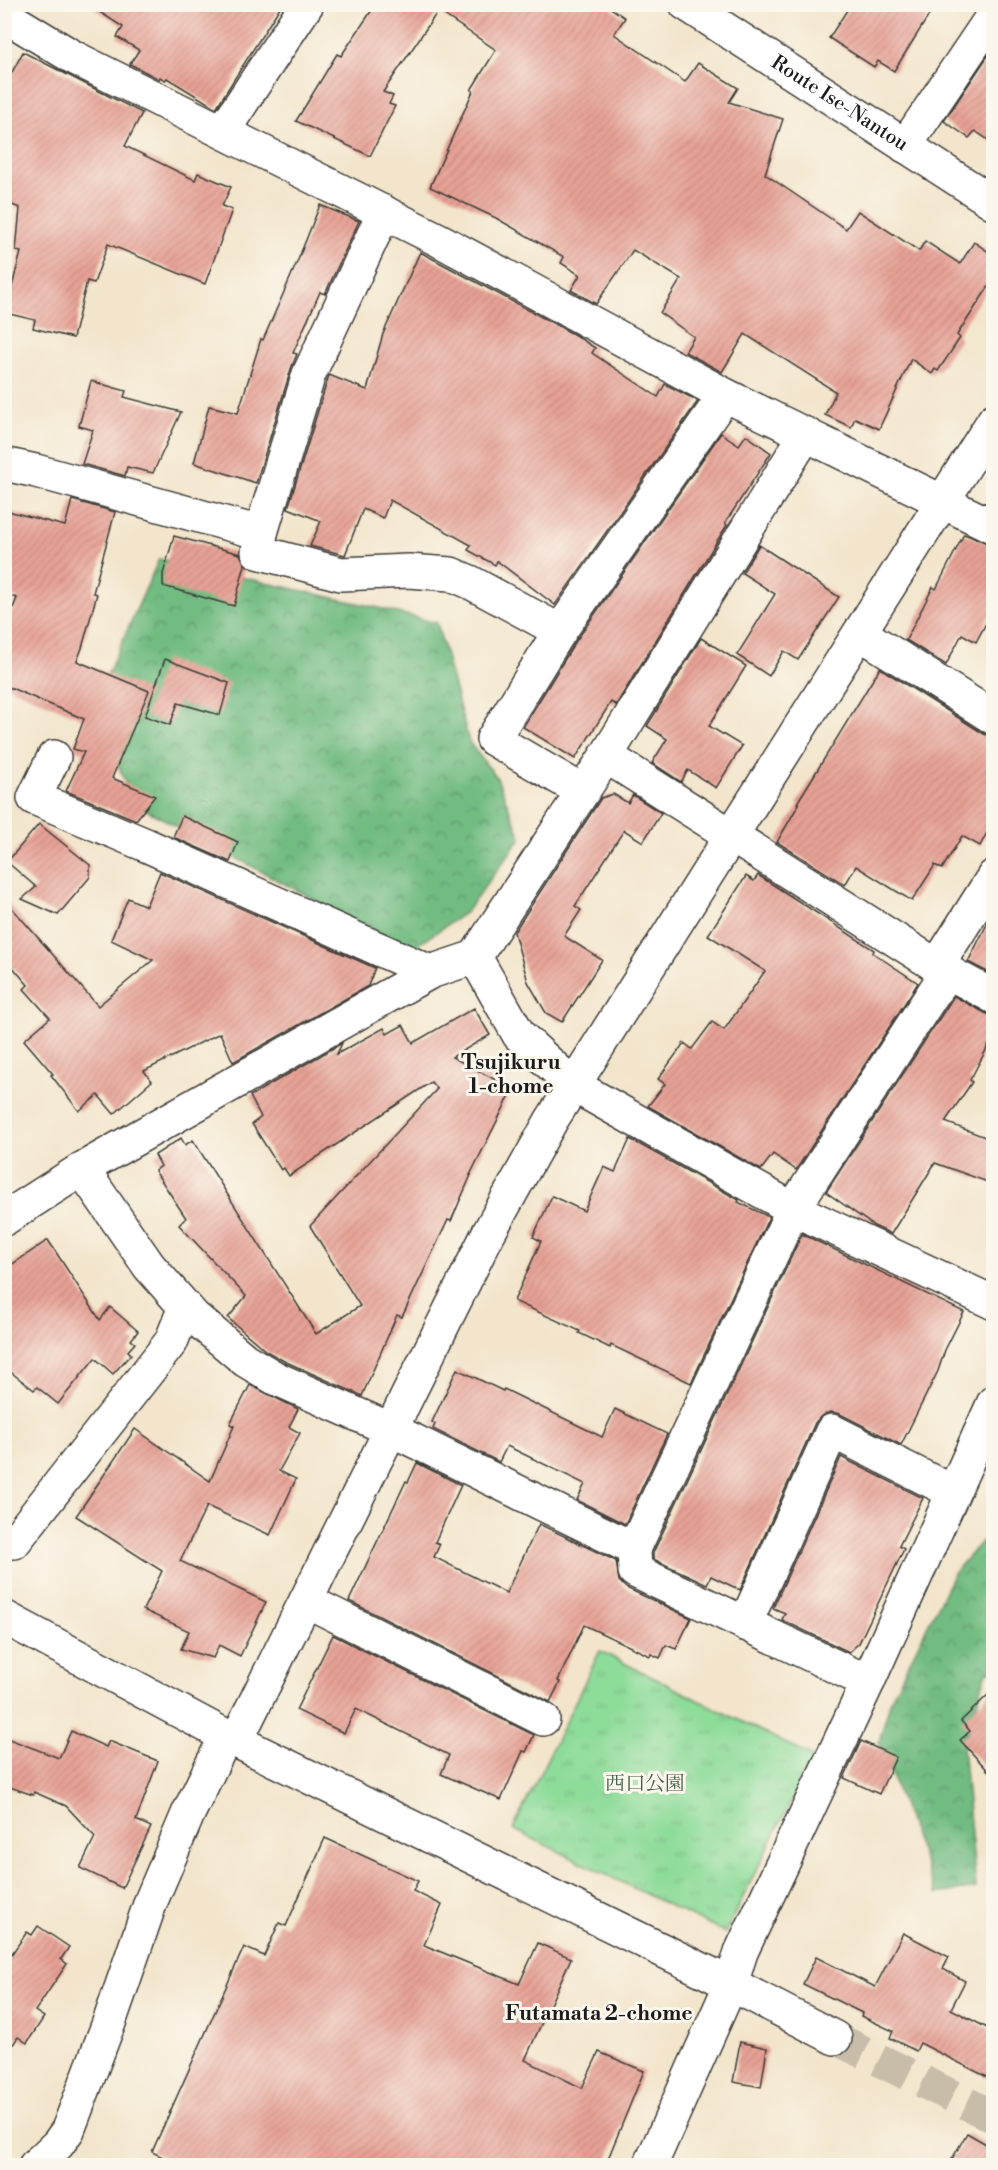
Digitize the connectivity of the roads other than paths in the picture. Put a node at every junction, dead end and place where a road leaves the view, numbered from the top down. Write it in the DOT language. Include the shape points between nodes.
graph roads {
  1 [pos="306,4"];
  2 [pos="686,4"];
  3 [pos="993,14"];
  4 [pos="4,15"];
  5 [pos="223,131"];
  6 [pos="905,146"];
  7 [pos="993,203"];
  8 [pos="384,212"];
  9 [pos="724,394"];
  10 [pos="993,420"];
  11 [pos="806,434"];
  12 [pos="4,464"];
  13 [pos="942,502"];
  14 [pos="993,527"];
  15 [pos="261,533"];
  16 [pos="560,632"];
  17 [pos="860,633"];
  18 [pos="993,718"];
  19 [pos="606,756"];
  20 [pos="54,757"];
  21 [pos="582,791"];
  22 [pos="731,836"];
  23 [pos="993,876"];
  24 [pos="475,957"];
  25 [pos="942,969"];
  26 [pos="430,972"];
  27 [pos="993,997"];
  28 [pos="573,1085"];
  29 [pos="82,1169"];
  30 [pos="793,1209"];
  31 [pos="4,1219"];
  32 [pos="993,1303"];
  33 [pos="185,1307"];
  34 [pos="993,1402"];
  35 [pos="392,1430"];
  36 [pos="953,1492"];
  37 [pos="14,1542"];
  38 [pos="634,1549"];
  39 [pos="307,1601"];
  40 [pos="4,1617"];
  41 [pos="745,1624"];
  42 [pos="868,1682"];
  43 [pos="543,1719"];
  44 [pos="231,1738"];
  45 [pos="730,1984"];
  46 [pos="835,2038"];
  47 [pos="35,2166"];
  48 [pos="650,2166"];
  1 -- 5 [label="street"];
  2 -- 6 [label="street, Route Ise-Nantou"];
  3 -- 6 [label="street"];
  4 -- 5 [label="street" via="73,57"];
  5 -- 8 [label="street"];
  6 -- 7 [label="street, Route Ise-Nantou"];
  8 -- 9 [label="street"];
  8 -- 15 [label="street" via="309,374"];
  9 -- 11 [label="street"];
  9 -- 16 [label="street"];
  10 -- 13 [label="street"];
  11 -- 13 [label="street"];
  11 -- 19 [label="street"];
  12 -- 15 [label="street"];
  13 -- 14 [label="street"];
  13 -- 17 [label="street"];
  15 -- 16 [label="street" via="258,552 341,574 451,574"];
  16 -- 21 [label="street" via="493,739"];
  17 -- 18 [label="street"];
  17 -- 22 [label="street"];
  19 -- 21 [label="street"];
  19 -- 22 [label="street"];
  20 -- 26 [label="street" via="34,798"];
  21 -- 24 [label="street"];
  22 -- 25 [label="street"];
  22 -- 28 [label="street"];
  23 -- 25 [label="street"];
  24 -- 26 [label="street"];
  24 -- 28 [label="street" via="519,1035"];
  25 -- 27 [label="street"];
  25 -- 30 [label="street"];
  26 -- 29 [label="street"];
  28 -- 30 [label="street"];
  28 -- 35 [label="street" via="488,1234"];
  29 -- 31 [label="street"];
  29 -- 33 [label="street" via="149,1266"];
  30 -- 32 [label="street"];
  30 -- 38 [label="street"];
  33 -- 35 [label="street" via="245,1360"];
  33 -- 37 [label="street" via="171,1342"];
  34 -- 36 [label="street"];
  35 -- 38 [label="street"];
  35 -- 39 [label="street"];
  36 -- 41 [label="street" via="832,1431"];
  36 -- 42 [label="street"];
  38 -- 41 [label="street" via="635,1571"];
  39 -- 43 [label="street"];
  39 -- 44 [label="street"];
  40 -- 44 [label="street"];
  41 -- 42 [label="street"];
  42 -- 45 [label="street" via="741,1952"];
  44 -- 45 [label="street"];
  44 -- 47 [label="street" via="188,1814 151,1901 68,2130"];
  45 -- 46 [label="street"];
  45 -- 48 [label="street"];
}
